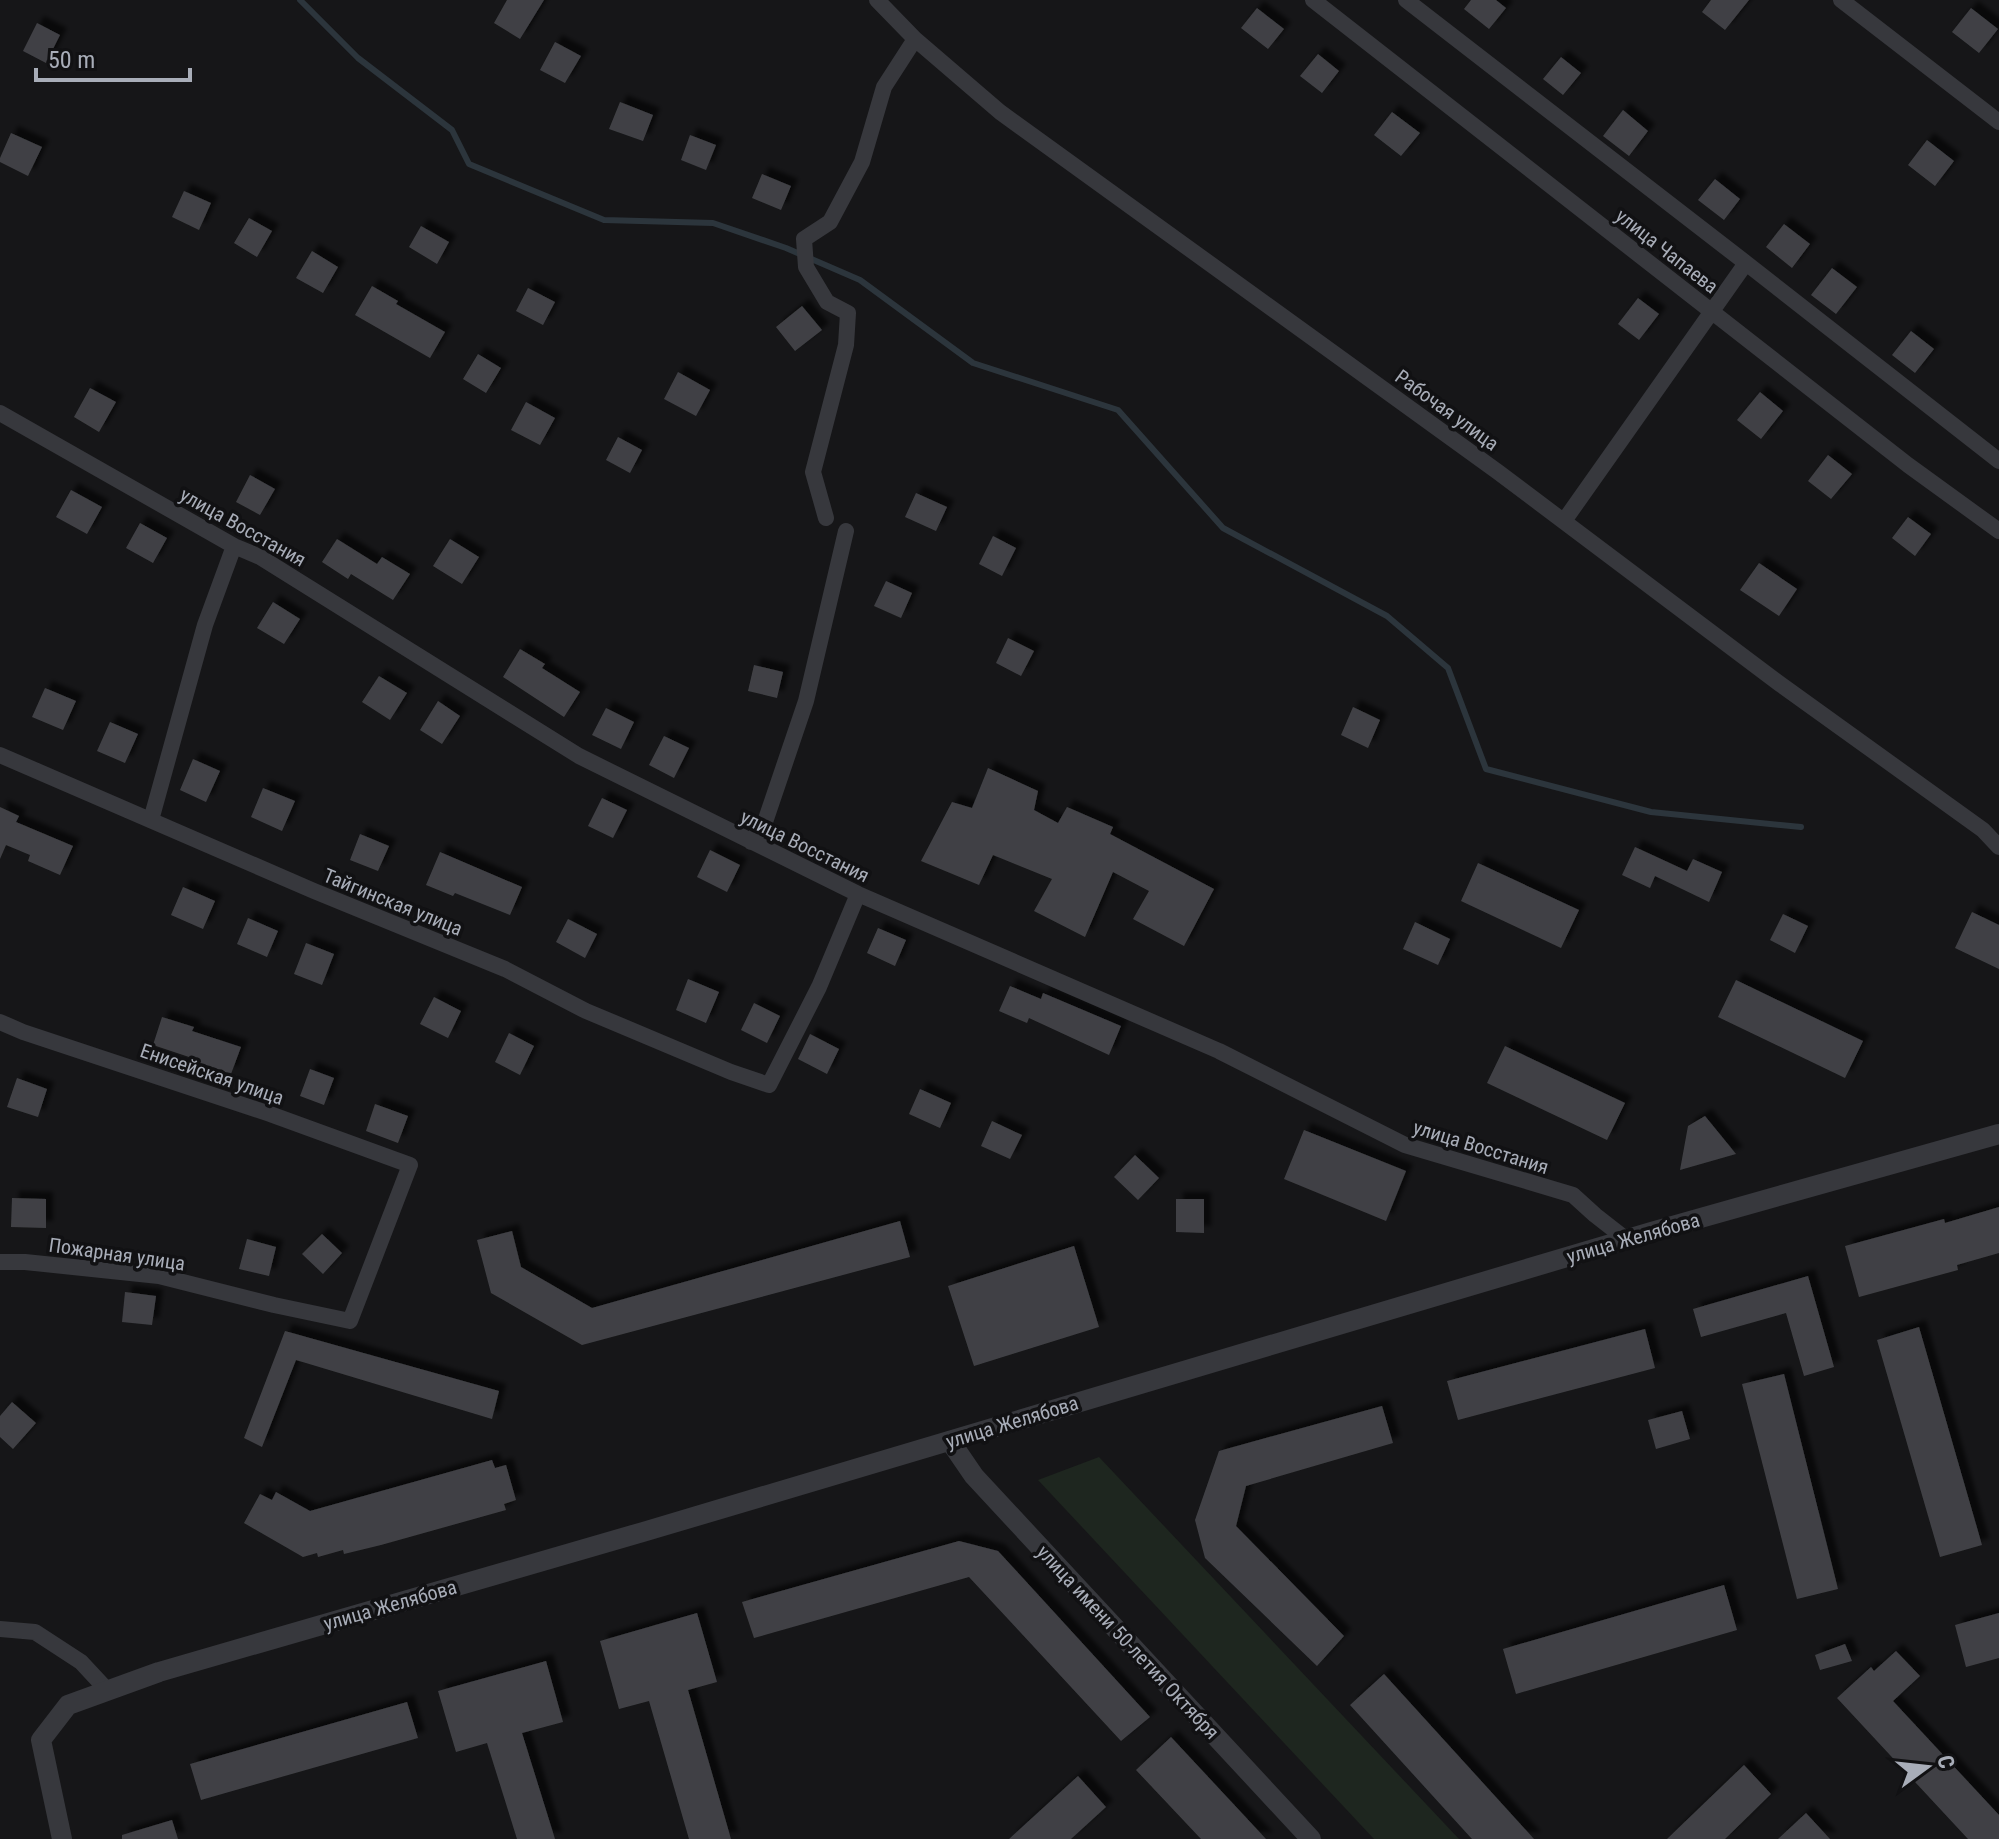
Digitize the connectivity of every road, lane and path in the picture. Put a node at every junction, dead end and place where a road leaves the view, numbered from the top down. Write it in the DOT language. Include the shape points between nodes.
graph roads {
  1 [pos="877,0"];
  2 [pos="1313,0"];
  3 [pos="1406,0"];
  4 [pos="1841,0"];
  5 [pos="915,39"];
  6 [pos="1999,122"];
  7 [pos="1746,263"];
  8 [pos="1712,312"];
  9 [pos="0,413"];
  10 [pos="1999,461"];
  11 [pos="826,518"];
  12 [pos="1564,521"];
  13 [pos="846,531"];
  14 [pos="1999,531"];
  15 [pos="234,546"];
  16 [pos="0,755"];
  17 [pos="151,820"];
  18 [pos="751,842"];
  19 [pos="1999,847"];
  20 [pos="858,894"];
  21 [pos="0,1022"];
  22 [pos="1999,1134"];
  23 [pos="410,1165"];
  24 [pos="1627,1240"];
  25 [pos="0,1262"];
  26 [pos="950,1441"];
  27 [pos="0,1629"];
  28 [pos="108,1691"];
  29 [pos="62,1839"];
  30 [pos="1311,1839"];
  1 -- 5 [label="street, Рабочая улица"];
  2 -- 8 [label="street, улица Чапаева"];
  3 -- 7 [label="street, улица Чапаева"];
  4 -- 6 [label="street"];
  5 -- 11 [label="street" via="884,87 862,162 830,222 804,239 806,267 827,302 848,313 846,345 813,472"];
  5 -- 12 [label="street, Рабочая улица" via="1000,112"];
  7 -- 8 [label="street"];
  7 -- 10 [label="street, улица Чапаева"];
  8 -- 12 [label="street"];
  8 -- 14 [label="street, улица Чапаева"];
  9 -- 15 [label="street, улица Восстания"];
  12 -- 19 [label="street, Рабочая улица" via="1983,830"];
  13 -- 18 [label="street" via="806,701 765,822"];
  15 -- 17 [label="street" via="205,625"];
  15 -- 18 [label="street, улица Восстания" via="260,557 579,756"];
  16 -- 17 [label="street, Тайгинская улица"];
  17 -- 20 [label="street, Тайгинская улица" via="505,969 586,1011 769,1085"];
  18 -- 20 [label="street, улица Восстания"];
  20 -- 24 [label="street, улица Восстания" via="1219,1051 1405,1145 1573,1195"];
  21 -- 23 [label="street, Енисейская улица"];
  22 -- 24 [label="street, улица Желябова"];
  23 -- 25 [label="street, Пожарная улица" via="350,1321 159,1276"];
  24 -- 26 [label="street, улица Желябова"];
  26 -- 28 [label="street, улица Желябова"];
  26 -- 30 [label="street, улица имени 50-летия Октября" via="974,1476"];
  27 -- 28 [label="street" via="35,1632 81,1662"];
  28 -- 29 [label="street, улица Желябова" via="68,1705 41,1740"];
}
